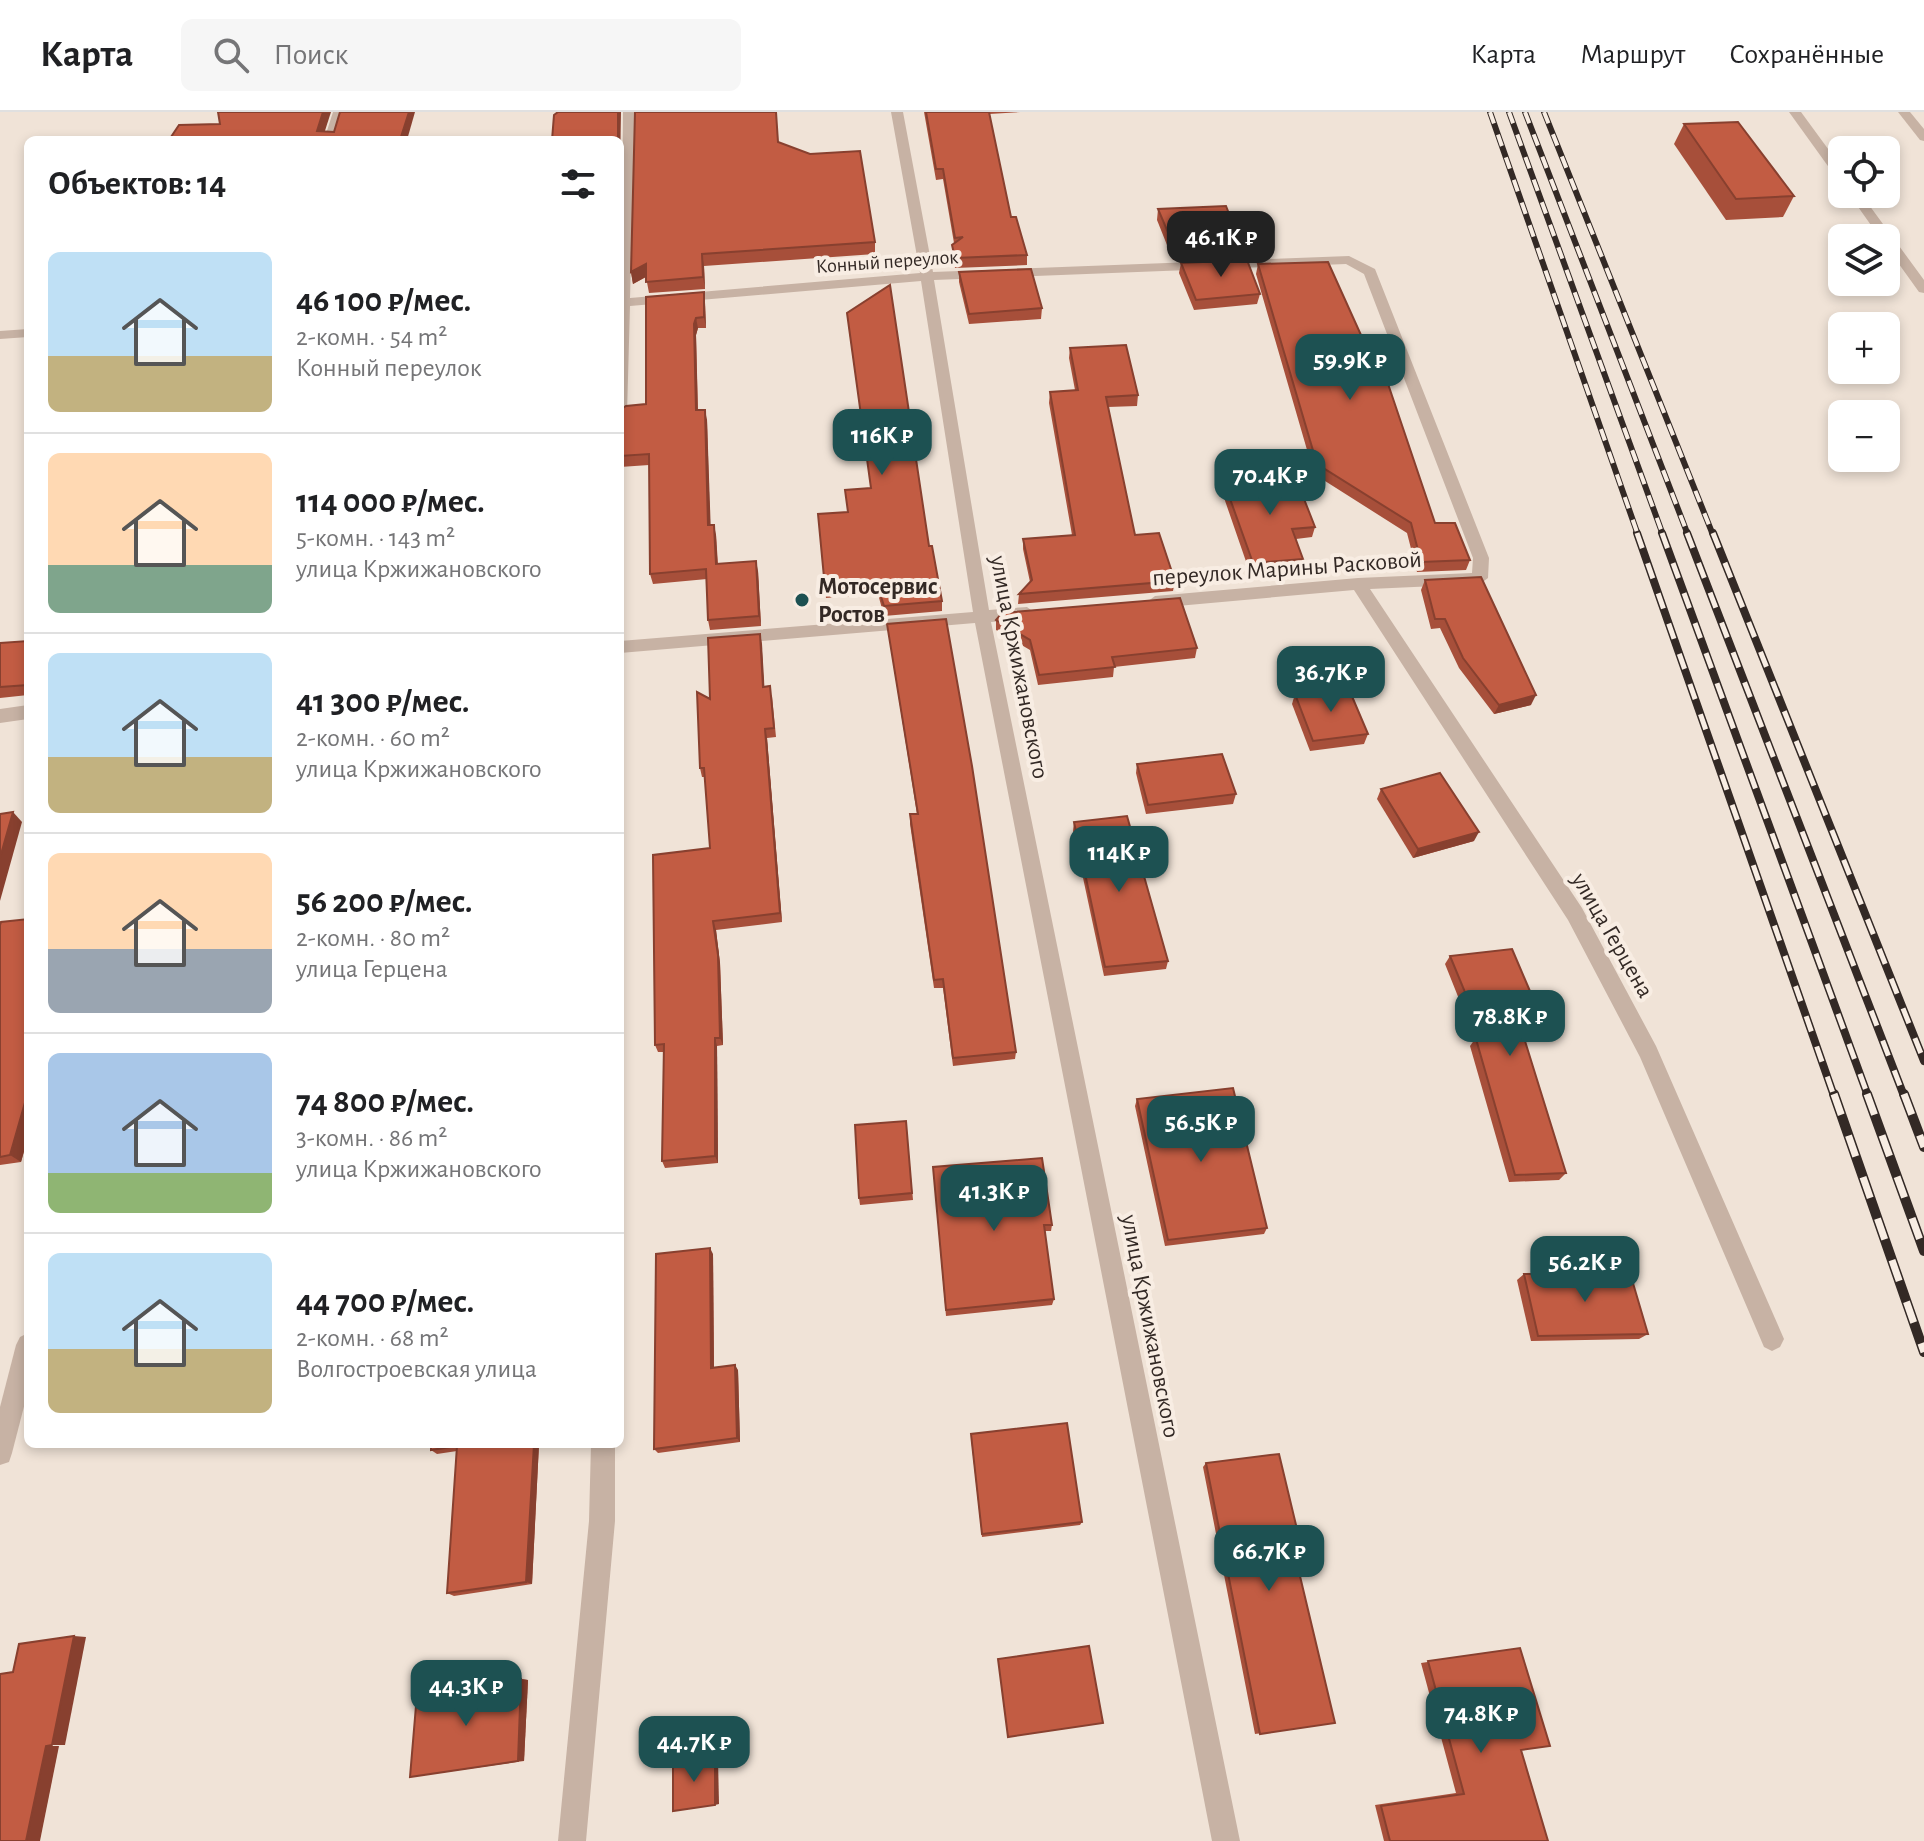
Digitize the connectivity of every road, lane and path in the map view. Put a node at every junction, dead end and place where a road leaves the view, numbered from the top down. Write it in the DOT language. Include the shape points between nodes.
graph roads {
  1 [pos="339,112"];
  2 [pos="629,112"];
  3 [pos="897,112"];
  4 [pos="1795,112"];
  5 [pos="1904,112"];
  6 [pos="331,136"];
  7 [pos="1924,137"];
  8 [pos="1828,158"];
  9 [pos="1865,208"];
  10 [pos="624,231"];
  11 [pos="927,276"];
  12 [pos="1924,289"];
  13 [pos="624,303"];
  14 [pos="24,333"];
  15 [pos="0,335"];
  16 [pos="1480,578"];
  17 [pos="1358,584"];
  18 [pos="1138,604"];
  19 [pos="1044,612"];
  20 [pos="982,617"];
  21 [pos="624,647"];
  22 [pos="24,713"];
  23 [pos="0,716"];
  24 [pos="1772,1339"];
  25 [pos="24,1360"];
  26 [pos="603,1448"];
  27 [pos="0,1453"];
  28 [pos="572,1841"];
  29 [pos="1226,1841"];
  1 -- 6 [label="street"];
  2 -- 10 [label="street"];
  3 -- 11 [label="street, улица Кржижановского"];
  4 -- 8 [label="street"];
  5 -- 7 [label="street"];
  9 -- 12 [label="street"];
  11 -- 13 [label="street, Конный переулок"];
  11 -- 16 [label="street, Конный переулок" via="1349,260 1370,272 1481,558"];
  11 -- 20 [label="street, улица Кржижановского"];
  14 -- 15 [label="street"];
  16 -- 17 [label="street, переулок Марины Расковой"];
  17 -- 18 [label="street, переулок Марины Расковой"];
  17 -- 24 [label="street, улица Герцена" via="1575,914 1649,1053"];
  19 -- 20 [label="street"];
  20 -- 21 [label="street"];
  20 -- 29 [label="street, улица Кржижановского"];
  22 -- 23 [label="street"];
  25 -- 27 [label="street"];
  26 -- 28 [label="street" via="602,1521"];
}
